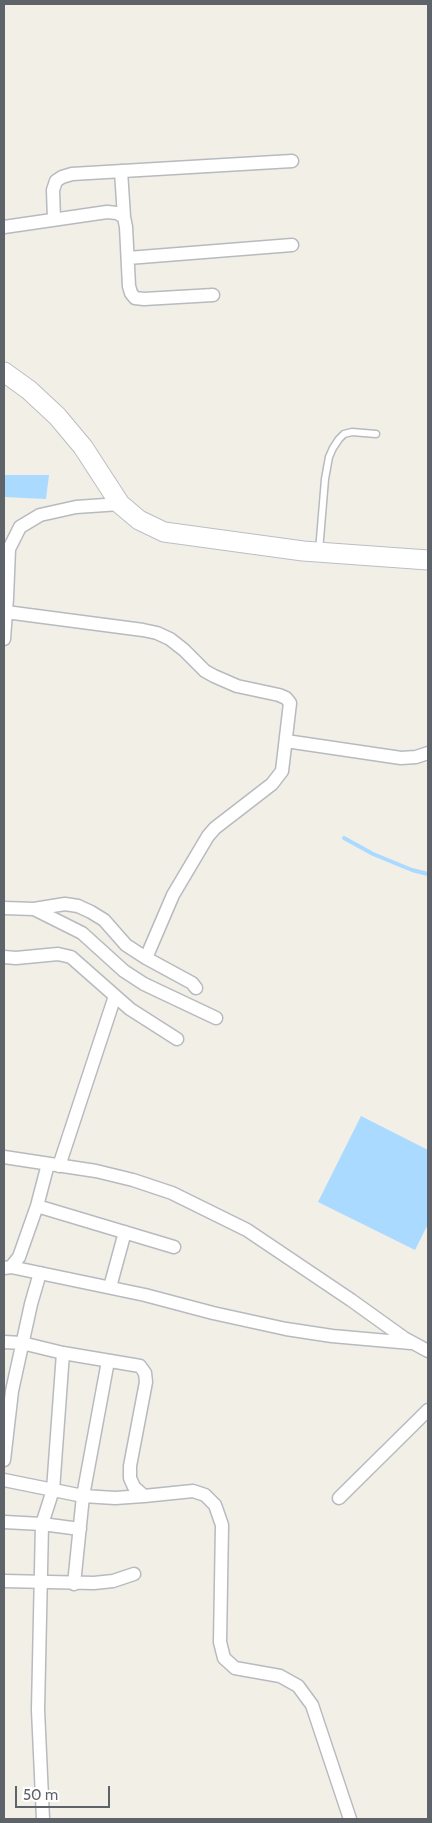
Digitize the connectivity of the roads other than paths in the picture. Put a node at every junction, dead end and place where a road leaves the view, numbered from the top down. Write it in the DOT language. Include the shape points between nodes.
graph roads {
  1 [pos="292,161"];
  2 [pos="121,171"];
  3 [pos="124,218"];
  4 [pos="54,219"];
  5 [pos="4,227"];
  6 [pos="292,246"];
  7 [pos="128,258"];
  8 [pos="213,295"];
  9 [pos="4,372"];
  10 [pos="376,434"];
  11 [pos="120,504"];
  12 [pos="319,552"];
  13 [pos="428,560"];
  14 [pos="6,612"];
  15 [pos="4,639"];
  16 [pos="286,741"];
  17 [pos="428,753"];
  18 [pos="4,908"];
  19 [pos="34,909"];
  20 [pos="4,957"];
  21 [pos="146,958"];
  22 [pos="196,988"];
  23 [pos="115,996"];
  24 [pos="216,1018"];
  25 [pos="177,1039"];
  26 [pos="4,1157"];
  27 [pos="54,1165"];
  28 [pos="37,1206"];
  29 [pos="125,1232"];
  30 [pos="174,1247"];
  31 [pos="7,1268"];
  32 [pos="40,1273"];
  33 [pos="110,1287"];
  34 [pos="4,1342"];
  35 [pos="22,1343"];
  36 [pos="413,1343"];
  37 [pos="428,1351"];
  38 [pos="63,1353"];
  39 [pos="108,1361"];
  40 [pos="8,1386"];
  41 [pos="428,1410"];
  42 [pos="7,1422"];
  43 [pos="4,1453"];
  44 [pos="4,1480"];
  45 [pos="52,1490"];
  46 [pos="83,1496"];
  47 [pos="144,1496"];
  48 [pos="339,1498"];
  49 [pos="4,1522"];
  50 [pos="42,1524"];
  51 [pos="80,1529"];
  52 [pos="134,1574"];
  53 [pos="4,1580"];
  54 [pos="41,1582"];
  55 [pos="74,1584"];
  56 [pos="42,1819"];
  57 [pos="350,1819"];
  1 -- 2 [label="street"];
  2 -- 3 [label="street"];
  2 -- 4 [label="street" via="72,174 56,181 53,190"];
  3 -- 4 [label="street" via="107,212"];
  3 -- 7 [label="street"];
  4 -- 5 [label="street"];
  6 -- 7 [label="street"];
  7 -- 8 [label="street" via="129,286 135,298"];
  9 -- 11 [label="main road" via="57,416 83,447"];
  10 -- 12 [label="lane" via="344,434 329,457"];
  11 -- 12 [label="main road" via="138,520 164,532"];
  11 -- 14 [label="street" via="40,514 20,527 8,549"];
  12 -- 13 [label="main road"];
  14 -- 15 [label="street"];
  14 -- 16 [label="street" via="143,630 170,639 214,676 237,686 286,698 290,703"];
  16 -- 17 [label="street" via="400,758"];
  16 -- 21 [label="street" via="282,771 277,778 208,836 173,895"];
  18 -- 19 [label="street"];
  19 -- 21 [label="street" via="65,904 78,906 104,920 126,944"];
  19 -- 24 [label="street" via="82,933 124,971 144,984"];
  20 -- 23 [label="street" via="58,954 71,957"];
  21 -- 22 [label="street"];
  23 -- 25 [label="street" via="146,1021"];
  23 -- 27 [label="street"];
  26 -- 27 [label="street"];
  27 -- 28 [label="street"];
  27 -- 36 [label="street" via="96,1171 172,1193 247,1230"];
  28 -- 29 [label="street"];
  28 -- 31 [label="street" via="19,1257"];
  29 -- 30 [label="street"];
  29 -- 33 [label="street"];
  31 -- 32 [label="street"];
  32 -- 33 [label="street"];
  32 -- 35 [label="street"];
  33 -- 36 [label="street" via="286,1328 332,1336"];
  34 -- 35 [label="street"];
  35 -- 38 [label="street"];
  35 -- 40 [label="street"];
  36 -- 37 [label="street"];
  38 -- 39 [label="street"];
  38 -- 45 [label="street"];
  39 -- 46 [label="street"];
  39 -- 47 [label="street" via="140,1366 145,1373 130,1466 130,1478"];
  40 -- 42 [label="street"];
  41 -- 48 [label="street"];
  42 -- 43 [label="street"];
  44 -- 45 [label="street"];
  45 -- 46 [label="street"];
  45 -- 50 [label="street"];
  46 -- 47 [label="street"];
  46 -- 51 [label="street"];
  47 -- 57 [label="street" via="193,1491 205,1495 215,1505 222,1525 220,1642 224,1658 235,1668 280,1676 298,1686 315,1712"];
  49 -- 50 [label="street"];
  50 -- 51 [label="street"];
  50 -- 54 [label="street"];
  51 -- 55 [label="street"];
  52 -- 55 [label="street" via="113,1581"];
  53 -- 54 [label="street"];
  54 -- 55 [label="street"];
  54 -- 56 [label="street" via="38,1710"];
}
